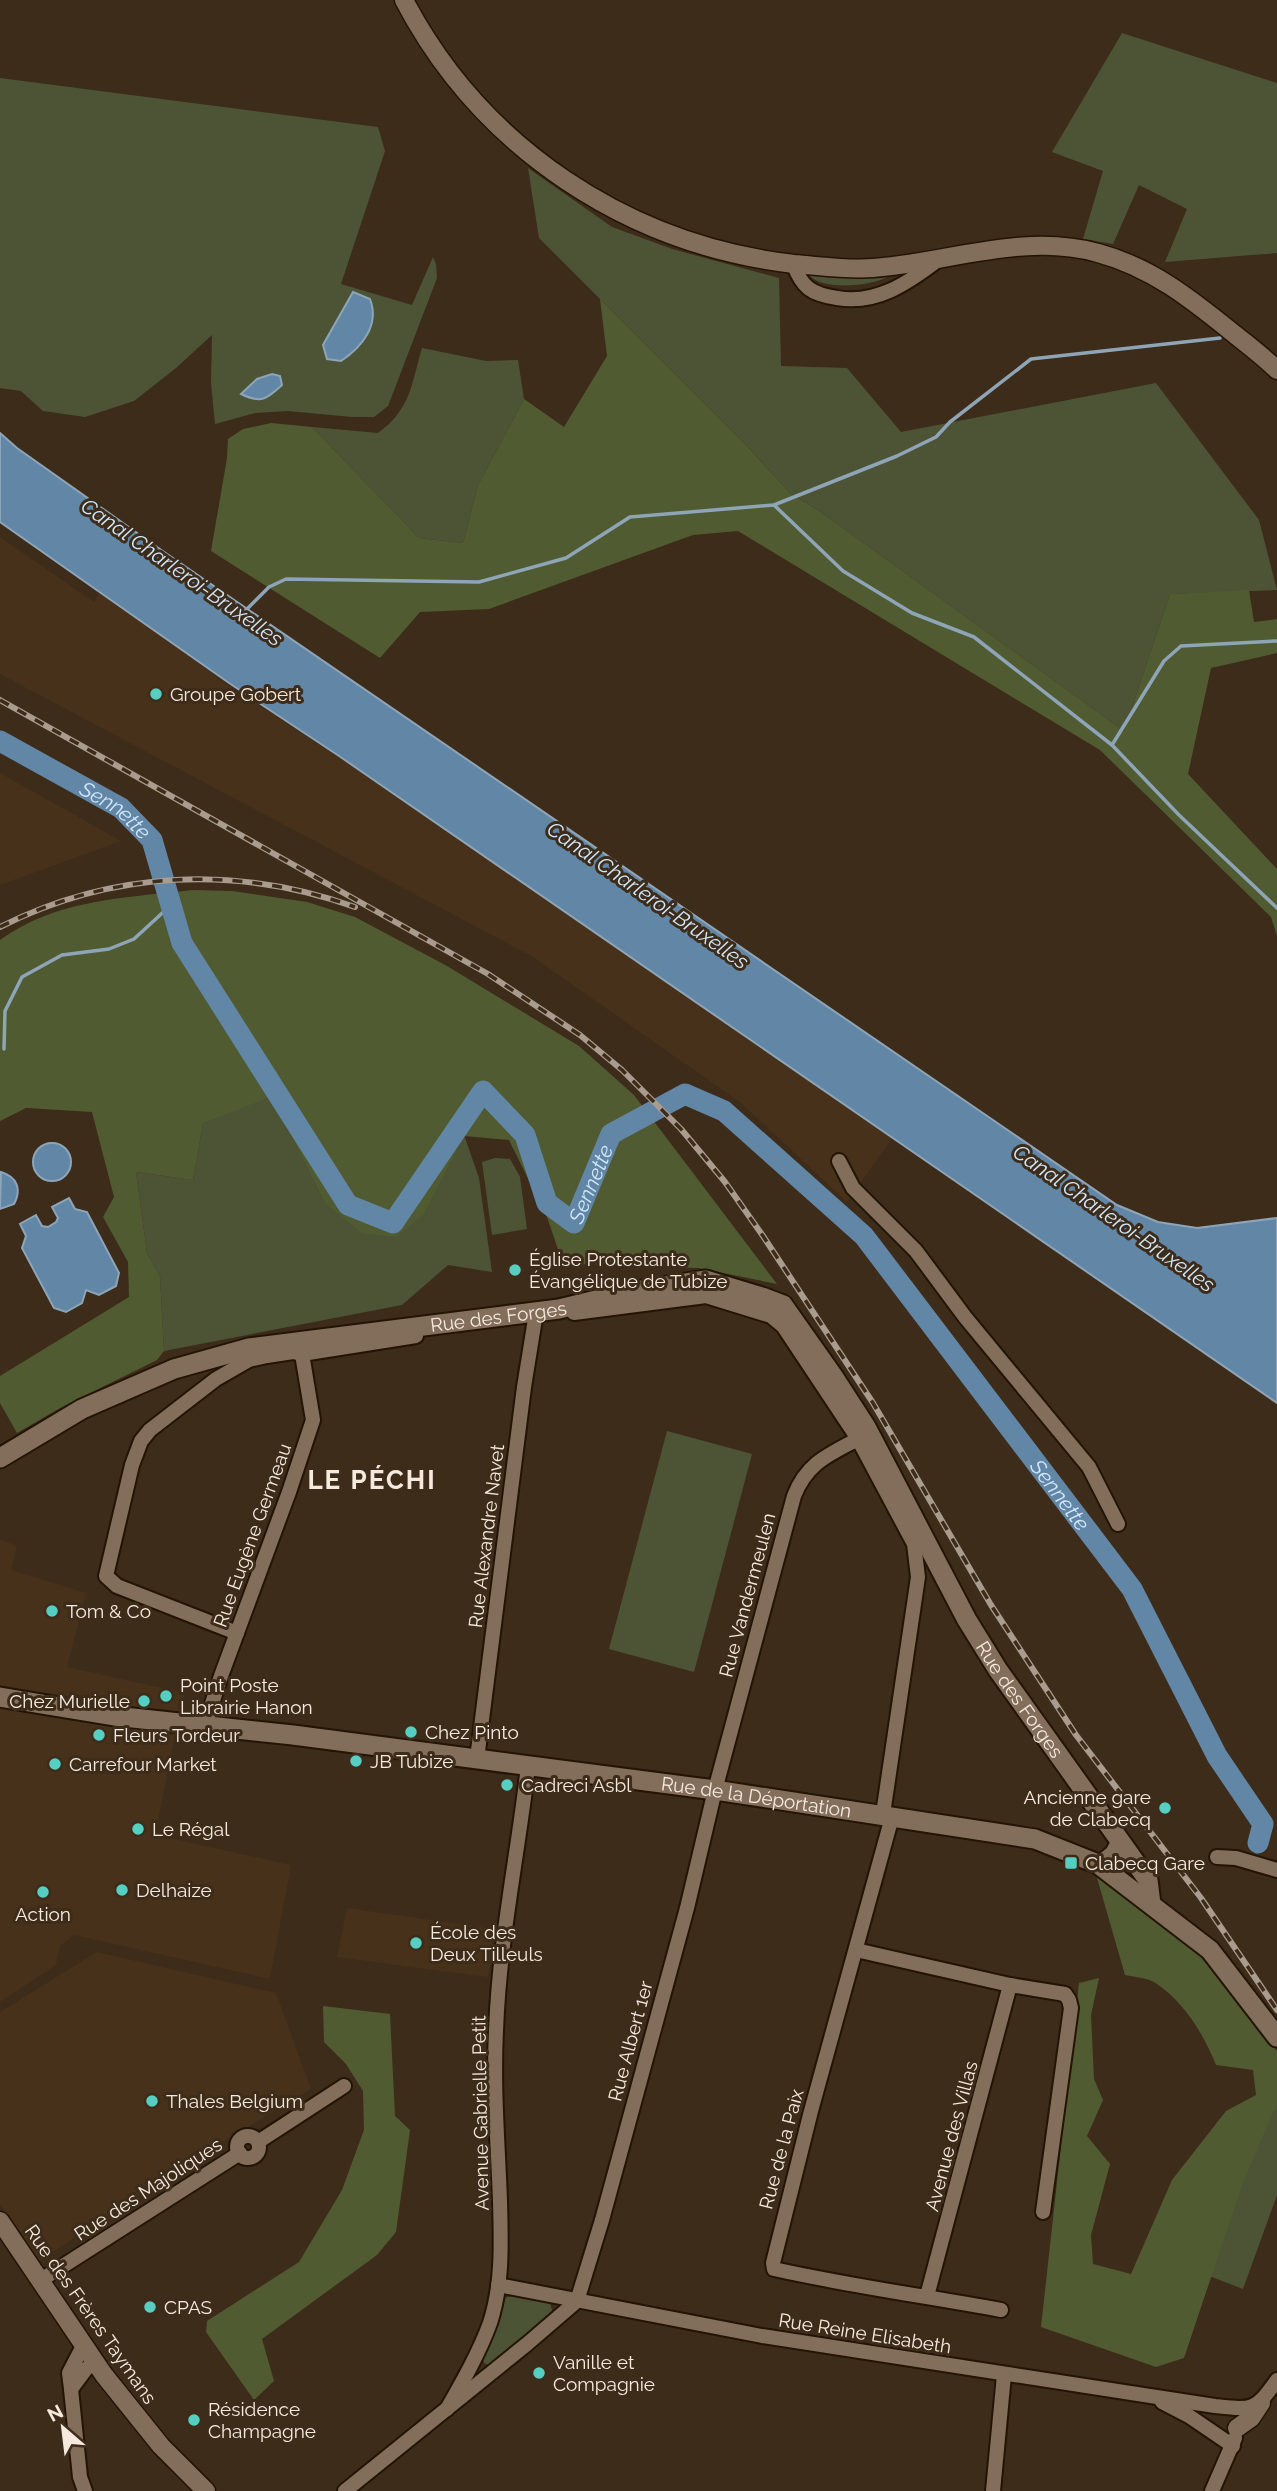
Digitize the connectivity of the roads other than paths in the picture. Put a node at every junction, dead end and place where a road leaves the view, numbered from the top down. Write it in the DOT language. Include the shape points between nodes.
graph roads {
  1 [pos="404,0"];
  2 [pos="938,260"];
  3 [pos="793,263"];
  4 [pos="1277,370"];
  5 [pos="839,1161"];
  6 [pos="535,1319"];
  7 [pos="258,1352"];
  8 [pos="302,1354"];
  9 [pos="858,1439"];
  10 [pos="0,1458"];
  11 [pos="1118,1524"];
  12 [pos="914,1544"];
  13 [pos="934,1556"];
  14 [pos="237,1633"];
  15 [pos="0,1698"];
  16 [pos="205,1725"];
  17 [pos="477,1759"];
  18 [pos="528,1766"];
  19 [pos="715,1790"];
  20 [pos="888,1815"];
  21 [pos="1120,1839"];
  22 [pos="1217,1857"];
  23 [pos="1098,1864"];
  24 [pos="1277,1870"];
  25 [pos="1151,1904"];
  26 [pos="856,1950"];
  27 [pos="1010,1985"];
  28 [pos="1277,2038"];
  29 [pos="344,2086"];
  30 [pos="1043,2212"];
  31 [pos="0,2221"];
  32 [pos="41,2280"];
  33 [pos="498,2285"];
  34 [pos="927,2296"];
  35 [pos="576,2301"];
  36 [pos="1001,2310"];
  37 [pos="83,2346"];
  38 [pos="95,2362"];
  39 [pos="1004,2375"];
  40 [pos="1277,2380"];
  41 [pos="71,2389"];
  42 [pos="1148,2396"];
  43 [pos="1261,2403"];
  44 [pos="447,2409"];
  45 [pos="1241,2409"];
  46 [pos="1237,2428"];
  47 [pos="1233,2446"];
  48 [pos="85,2491"];
  49 [pos="205,2491"];
  50 [pos="345,2491"];
  51 [pos="993,2491"];
  52 [pos="1212,2491"];
  1 -- 3 [label="street" via="471,98 508,136 562,179 605,206 699,246"];
  2 -- 3 [label="street" via="831,269"];
  2 -- 3 [label="street" via="883,295 849,300 818,295 806,287"];
  2 -- 4 [label="street" via="1011,246 1096,252 1171,284"];
  5 -- 11 [label="street" via="853,1188 916,1251 1090,1467"];
  6 -- 8 [label="street, Rue des Forges"];
  6 -- 9 [label="street, Rue des Forges" via="706,1296 771,1315 783,1326"];
  6 -- 17 [label="street, Rue Alexandre Navet"];
  7 -- 8 [label="street, Rue des Forges"];
  7 -- 10 [label="main road, Rue des Forges" via="174,1369 82,1409"];
  7 -- 13 [label="main road, Rue des Forges" via="559,1309 706,1280 783,1305 794,1318 866,1427"];
  7 -- 14 [label="street, Rue des Forges" via="216,1379 141,1441 106,1569 109,1581 117,1586"];
  8 -- 14 [label="street, Rue Eugène Germeau" via="313,1420"];
  9 -- 12 [label="street, Rue des Forges"];
  9 -- 19 [label="street, Rue Vandermeulen" via="809,1468 800,1479"];
  12 -- 13 [label="street"];
  12 -- 20 [label="street, Rue des Forges" via="918,1577"];
  13 -- 21 [label="main road, Rue des Forges" via="998,1670"];
  14 -- 16 [label="street, Rue Eugène Germeau"];
  15 -- 16 [label="main road, Rue de la Déportation"];
  16 -- 17 [label="main road, Rue de la Déportation"];
  17 -- 18 [label="main road, Rue de la Déportation"];
  18 -- 19 [label="main road, Rue de la Déportation"];
  18 -- 33 [label="street, Avenue Gabrielle Petit" via="496,2028"];
  19 -- 20 [label="main road, Rue de la Déportation"];
  19 -- 35 [label="street, Rue Albert 1er" via="687,1908"];
  20 -- 23 [label="main road, Rue de la Déportation" via="1035,1839"];
  20 -- 26 [label="street, Rue de la Paix"];
  21 -- 23 [label="street"];
  21 -- 25 [label="main road, Rue des Forges" via="1148,1880"];
  22 -- 24 [label="street"];
  23 -- 25 [label="main road, Rue de la Déportation"];
  25 -- 28 [label="main road, Rue de la Déportation" via="1210,1950"];
  26 -- 27 [label="street"];
  26 -- 34 [label="street, Rue de la Paix" via="773,2263 775,2269 847,2285"];
  27 -- 30 [label="street" via="1065,1994 1071,2008"];
  27 -- 34 [label="street, Avenue des Villas"];
  29 -- 32 [label="street, Rue des Majoliques" via="258,2142 244,2137 239,2142 240,2153"];
  31 -- 32 [label="street, Rue des Frères Taymans"];
  32 -- 37 [label="street, Rue des Frères Taymans"];
  33 -- 35 [label="street, Rue Reine Elisabeth"];
  33 -- 44 [label="street, Avenue Gabrielle Petit" via="490,2322"];
  34 -- 36 [label="street, Rue de la Paix"];
  35 -- 39 [label="street, Rue Reine Elisabeth"];
  35 -- 44 [label="street"];
  37 -- 38 [label="street, Rue des Frères Taymans"];
  37 -- 41 [label="street" via="69,2373"];
  38 -- 41 [label="street"];
  38 -- 49 [label="street, Rue des Frères Taymans" via="161,2446"];
  39 -- 42 [label="street, Rue Reine Elisabeth"];
  39 -- 51 [label="street"];
  40 -- 43 [label="street"];
  41 -- 48 [label="street"];
  42 -- 45 [label="street, Rue Reine Elisabeth"];
  42 -- 47 [label="street, Rue Reine Elisabeth" via="1189,2416"];
  43 -- 45 [label="street"];
  43 -- 46 [label="street"];
  44 -- 50 [label="street"];
  45 -- 46 [label="street"];
  46 -- 47 [label="street"];
  47 -- 52 [label="street"];
}
